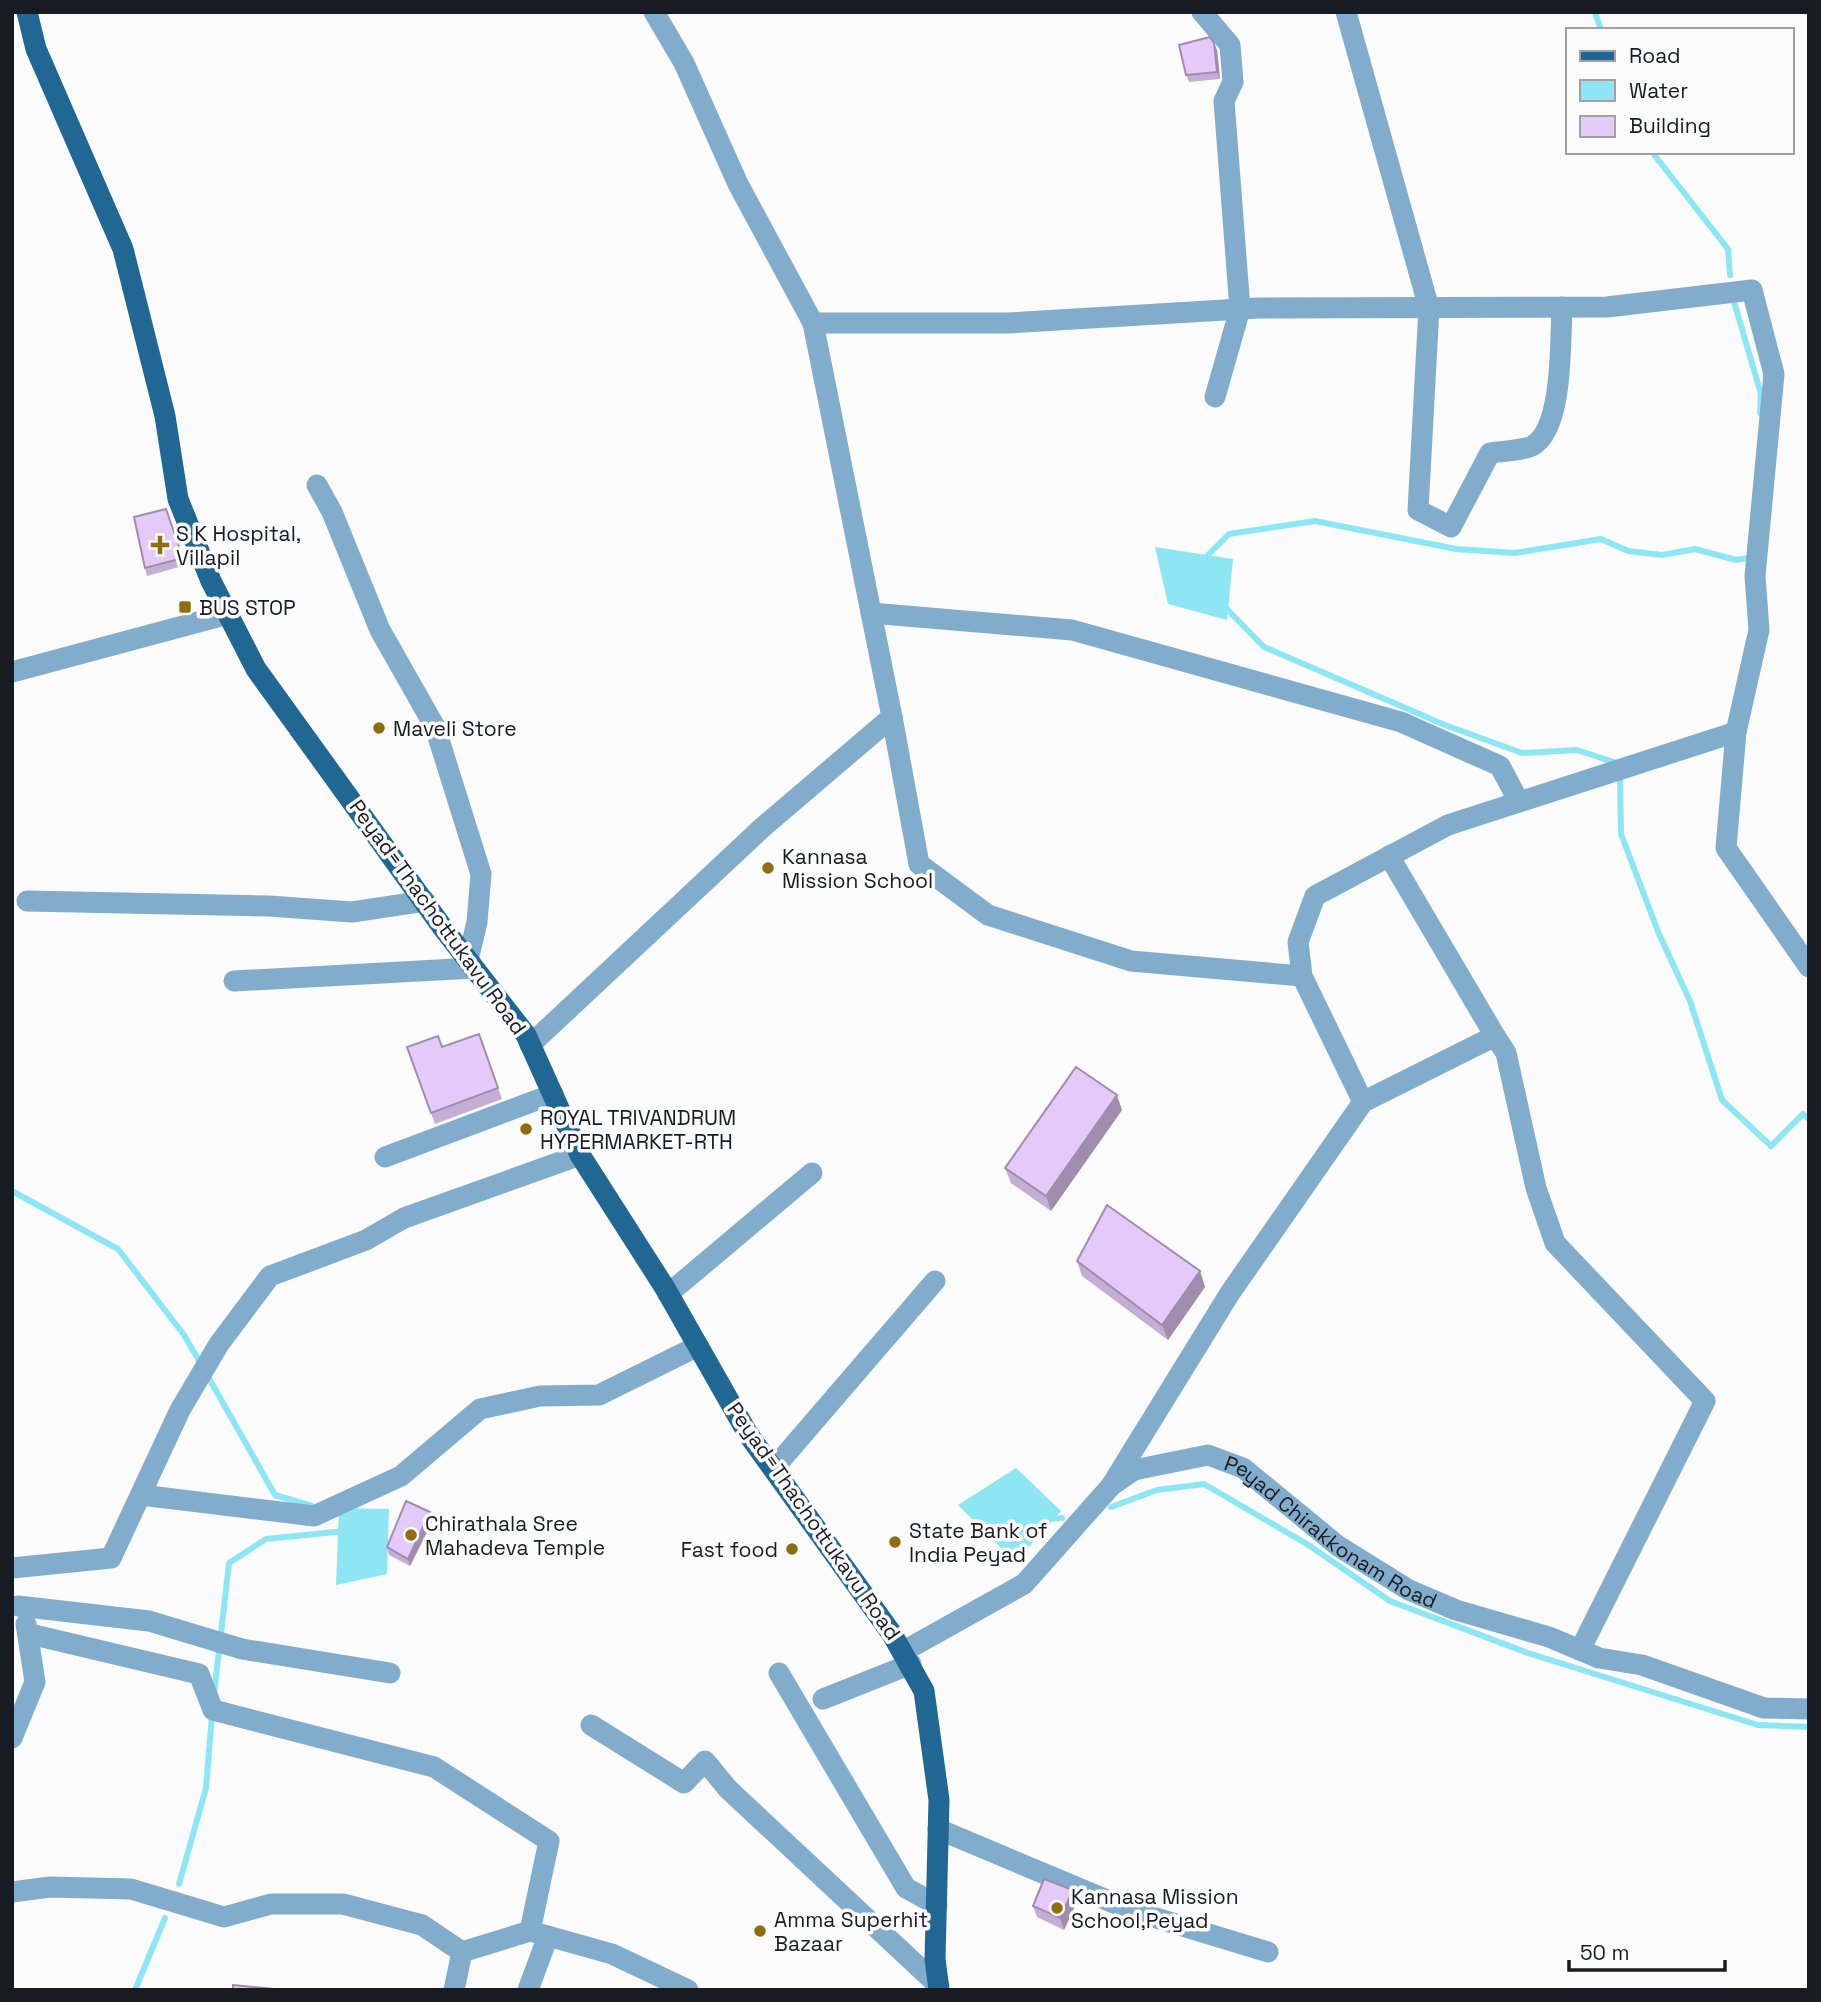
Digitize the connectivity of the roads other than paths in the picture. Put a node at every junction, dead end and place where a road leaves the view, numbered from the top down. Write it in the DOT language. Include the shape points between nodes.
graph roads {
  1 [pos="27,12"];
  2 [pos="654,12"];
  3 [pos="1202,12"];
  4 [pos="1346,12"];
  5 [pos="1562,307"];
  6 [pos="1429,308"];
  7 [pos="1240,309"];
  8 [pos="813,323"];
  9 [pos="1215,397"];
  10 [pos="317,485"];
  11 [pos="871,612"];
  12 [pos="228,614"];
  13 [pos="12,672"];
  14 [pos="892,717"];
  15 [pos="1736,732"];
  16 [pos="1519,802"];
  17 [pos="1389,856"];
  18 [pos="27,901"];
  19 [pos="425,901"];
  20 [pos="471,964"];
  21 [pos="1809,967"];
  22 [pos="1302,976"];
  23 [pos="234,981"];
  24 [pos="1495,1036"];
  25 [pos="530,1045"];
  26 [pos="552,1094"];
  27 [pos="1363,1102"];
  28 [pos="580,1155"];
  29 [pos="385,1157"];
  30 [pos="812,1173"];
  31 [pos="935,1281"];
  32 [pos="668,1294"];
  33 [pos="698,1346"];
  34 [pos="774,1468"];
  35 [pos="1111,1486"];
  36 [pos="141,1495"];
  37 [pos="12,1568"];
  38 [pos="15,1599"];
  39 [pos="30,1634"];
  40 [pos="1580,1650"];
  41 [pos="907,1658"];
  42 [pos="390,1673"];
  43 [pos="779,1673"];
  44 [pos="824,1699"];
  45 [pos="1809,1709"];
  46 [pos="591,1725"];
  47 [pos="12,1738"];
  48 [pos="938,1829"];
  49 [pos="12,1892"];
  50 [pos="937,1905"];
  51 [pos="539,1933"];
  52 [pos="462,1952"];
  53 [pos="1268,1952"];
  54 [pos="939,1988"];
  55 [pos="454,1990"];
  56 [pos="528,1990"];
  57 [pos="688,1990"];
  1 -- 12 [label="main road, Peyad=Thachottukavu Road" via="36,49 123,249 165,416 178,499"];
  2 -- 8 [label="street" via="684,63 738,184"];
  3 -- 7 [label="street" via="1230,45 1233,82 1224,101"];
  4 -- 6 [label="street"];
  5 -- 6 [label="street"];
  5 -- 6 [label="street" via="1556,397 1549,427 1533,446 1490,453 1451,527 1418,510"];
  5 -- 15 [label="street" via="1607,307 1752,290 1774,374 1755,576 1759,630"];
  6 -- 7 [label="street"];
  7 -- 8 [label="street" via="1008,323"];
  7 -- 9 [label="street"];
  8 -- 11 [label="street"];
  10 -- 20 [label="street" via="380,630 435,727 481,874"];
  11 -- 14 [label="street"];
  11 -- 16 [label="street" via="1072,630 1401,722 1500,766"];
  12 -- 13 [label="street"];
  12 -- 19 [label="main road, Peyad=Thachottukavu Road" via="256,668"];
  14 -- 22 [label="street" via="919,864 988,915 1132,961"];
  14 -- 25 [label="street" via="763,827"];
  15 -- 16 [label="street"];
  15 -- 21 [label="street" via="1726,848"];
  16 -- 17 [label="street" via="1448,825"];
  17 -- 22 [label="street" via="1315,896 1298,942"];
  17 -- 24 [label="street"];
  18 -- 19 [label="street" via="352,912"];
  19 -- 20 [label="main road, Peyad=Thachottukavu Road"];
  20 -- 23 [label="street"];
  20 -- 25 [label="main road, Peyad=Thachottukavu Road"];
  22 -- 27 [label="street"];
  24 -- 27 [label="street"];
  24 -- 40 [label="street" via="1506,1053 1536,1188 1555,1244 1705,1401"];
  25 -- 26 [label="main road, Peyad=Thachottukavu Road"];
  26 -- 28 [label="main road, Peyad=Thachottukavu Road"];
  26 -- 29 [label="street"];
  27 -- 35 [label="street" via="1230,1293"];
  28 -- 32 [label="main road, Peyad=Thachottukavu Road"];
  28 -- 36 [label="street" via="404,1218 366,1240 270,1276 219,1344 180,1410"];
  30 -- 32 [label="street"];
  31 -- 34 [label="street"];
  32 -- 33 [label="main road, Peyad=Thachottukavu Road"];
  33 -- 34 [label="main road, Peyad=Thachottukavu Road" via="748,1433"];
  33 -- 36 [label="street" via="599,1395 540,1396 480,1409 401,1476 314,1516"];
  34 -- 41 [label="main road, Peyad=Thachottukavu Road"];
  35 -- 40 [label="street, Peyad Chirakkonam Road" via="1134,1470 1166,1462 1208,1455 1225,1459 1243,1468 1338,1546 1409,1590"];
  35 -- 41 [label="street, Peyad Chirakkonam Road" via="1024,1584"];
  36 -- 37 [label="street" via="111,1558"];
  38 -- 39 [label="street"];
  38 -- 42 [label="street" via="149,1621 232,1647"];
  39 -- 47 [label="street" via="35,1682"];
  39 -- 51 [label="street" via="199,1674 213,1710 434,1767 549,1841"];
  40 -- 45 [label="street, Peyad Chirakkonam Road" via="1642,1665 1764,1708"];
  41 -- 44 [label="street, Peyad Chirakkonam Road"];
  41 -- 48 [label="main road, Peyad=Thachottukavu Road" via="924,1691 939,1800"];
  43 -- 50 [label="street" via="906,1888"];
  46 -- 54 [label="street" via="684,1783 705,1761 728,1789"];
  48 -- 50 [label="main road, Peyad=Thachottukavu Road"];
  48 -- 53 [label="street" via="1133,1911"];
  49 -- 52 [label="street" via="50,1887 131,1889 225,1917 271,1904 343,1904 422,1925"];
  50 -- 54 [label="main road, Peyad=Thachottukavu Road"];
  51 -- 52 [label="street"];
  51 -- 56 [label="street"];
  51 -- 57 [label="street" via="612,1954"];
  52 -- 55 [label="street"];
}
